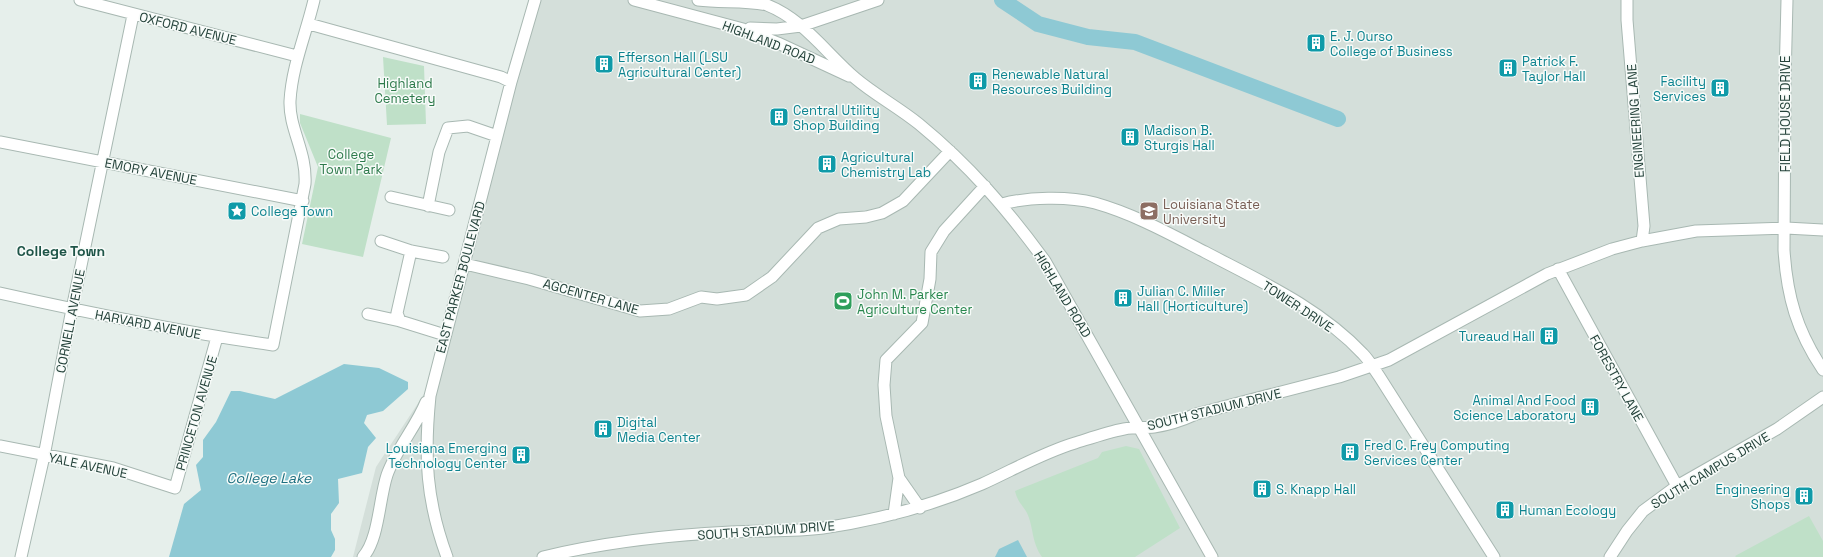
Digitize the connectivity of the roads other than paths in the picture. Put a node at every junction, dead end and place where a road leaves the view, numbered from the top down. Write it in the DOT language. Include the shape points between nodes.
graph roads {
  1 [pos="80,0"];
  2 [pos="314,0"];
  3 [pos="535,0"];
  4 [pos="634,0"];
  5 [pos="698,0"];
  6 [pos="748,0"];
  7 [pos="878,0"];
  8 [pos="1627,0"];
  9 [pos="1787,0"];
  10 [pos="133,15"];
  11 [pos="309,24"];
  12 [pos="801,26"];
  13 [pos="743,29"];
  14 [pos="297,56"];
  15 [pos="856,78"];
  16 [pos="511,82"];
  17 [pos="497,136"];
  18 [pos="0,142"];
  19 [pos="950,151"];
  20 [pos="104,162"];
  21 [pos="985,186"];
  22 [pos="390,197"];
  23 [pos="302,201"];
  24 [pos="1002,204"];
  25 [pos="428,206"];
  26 [pos="449,210"];
  27 [pos="1786,228"];
  28 [pos="1823,230"];
  29 [pos="381,241"];
  30 [pos="1642,241"];
  31 [pos="411,250"];
  32 [pos="443,256"];
  33 [pos="465,264"];
  34 [pos="1558,269"];
  35 [pos="0,293"];
  36 [pos="72,309"];
  37 [pos="368,314"];
  38 [pos="400,321"];
  39 [pos="444,335"];
  40 [pos="217,338"];
  41 [pos="1372,366"];
  42 [pos="1823,370"];
  43 [pos="433,385"];
  44 [pos="1823,397"];
  45 [pos="1140,428"];
  46 [pos="0,446"];
  47 [pos="44,456"];
  48 [pos="899,478"];
  49 [pos="1677,486"];
  50 [pos="175,488"];
  51 [pos="920,508"];
  52 [pos="894,514"];
  53 [pos="21,557"];
  54 [pos="363,557"];
  55 [pos="447,557"];
  56 [pos="543,557"];
  57 [pos="1212,557"];
  58 [pos="1494,557"];
  59 [pos="1610,557"];
  1 -- 10 [label="street, OXFORD AVENUE"];
  2 -- 11 [label="street"];
  3 -- 16 [label="street, EAST PARKER BOULEVARD"];
  4 -- 13 [label="street, HIGHLAND ROAD"];
  5 -- 6 [label="street, HIGHLAND ROAD"];
  6 -- 12 [label="street, HIGHLAND ROAD" via="767,5"];
  7 -- 12 [label="street"];
  8 -- 30 [label="street, ENGINEERING LANE" via="1644,226"];
  9 -- 27 [label="street, FIELD HOUSE DRIVE"];
  10 -- 14 [label="street, OXFORD AVENUE"];
  10 -- 20 [label="street, CORNELL AVENUE"];
  11 -- 14 [label="street"];
  11 -- 16 [label="street" via="501,77"];
  12 -- 13 [label="street"];
  12 -- 15 [label="street, HIGHLAND ROAD"];
  13 -- 15 [label="street, HIGHLAND ROAD"];
  14 -- 23 [label="street" via="290,101 291,118 306,171"];
  15 -- 19 [label="street, HIGHLAND ROAD" via="909,116"];
  16 -- 17 [label="street, EAST PARKER BOULEVARD"];
  17 -- 25 [label="street" via="468,126 448,128 439,152"];
  17 -- 33 [label="street, EAST PARKER BOULEVARD"];
  18 -- 20 [label="street, EMORY AVENUE"];
  19 -- 21 [label="street, HIGHLAND ROAD"];
  19 -- 33 [label="street, AGCENTER LANE" via="903,200 882,213 839,219 818,228 772,277 746,294 717,299 701,297 670,309 640,311 530,279"];
  20 -- 23 [label="street, EMORY AVENUE"];
  20 -- 36 [label="street, CORNELL AVENUE"];
  21 -- 24 [label="street, HIGHLAND ROAD"];
  21 -- 48 [label="street" via="944,231 931,252 930,279 922,323 886,360 886,416"];
  22 -- 25 [label="street"];
  23 -- 40 [label="street, HARVARD AVENUE" via="273,345"];
  24 -- 41 [label="street, TOWER DRIVE" via="1040,198 1079,200 1126,214 1174,236 1282,293 1336,329"];
  24 -- 45 [label="street, HIGHLAND ROAD" via="1045,261"];
  25 -- 26 [label="street"];
  27 -- 28 [label="street, SOUTH STADIUM DRIVE"];
  27 -- 30 [label="street, SOUTH STADIUM DRIVE" via="1696,231"];
  27 -- 42 [label="street, FIELD HOUSE DRIVE" via="1786,278 1794,312 1808,346"];
  29 -- 31 [label="street"];
  30 -- 34 [label="street, SOUTH STADIUM DRIVE"];
  31 -- 32 [label="street"];
  31 -- 38 [label="street" via="397,313"];
  33 -- 39 [label="street, EAST PARKER BOULEVARD"];
  34 -- 41 [label="street, SOUTH STADIUM DRIVE" via="1389,360"];
  34 -- 49 [label="street, FORESTRY LANE"];
  35 -- 36 [label="street, HARVARD AVENUE"];
  36 -- 40 [label="street, HARVARD AVENUE"];
  36 -- 47 [label="street, CORNELL AVENUE"];
  37 -- 38 [label="street"];
  38 -- 39 [label="street"];
  39 -- 43 [label="street, EAST PARKER BOULEVARD"];
  40 -- 50 [label="street, PRINCETON AVENUE"];
  41 -- 45 [label="street, SOUTH STADIUM DRIVE" via="1185,419"];
  41 -- 58 [label="street, TOWER DRIVE"];
  43 -- 54 [label="street" via="422,411 392,463 383,490 374,537"];
  43 -- 55 [label="street, EAST PARKER BOULEVARD" via="427,426 427,475 432,509"];
  44 -- 49 [label="street, SOUTH CAMPUS DRIVE" via="1777,429"];
  45 -- 51 [label="street, SOUTH STADIUM DRIVE" via="1125,429 1074,443 983,484"];
  45 -- 57 [label="street, HIGHLAND ROAD"];
  46 -- 47 [label="street, YALE AVENUE"];
  47 -- 50 [label="street, YALE AVENUE" via="113,468"];
  47 -- 53 [label="street, CORNELL AVENUE"];
  48 -- 51 [label="street"];
  48 -- 52 [label="street"];
  49 -- 59 [label="street, SOUTH CAMPUS DRIVE" via="1643,511"];
  51 -- 52 [label="street, SOUTH STADIUM DRIVE"];
  52 -- 56 [label="street, SOUTH STADIUM DRIVE" via="820,529 731,532 610,544"];
}
